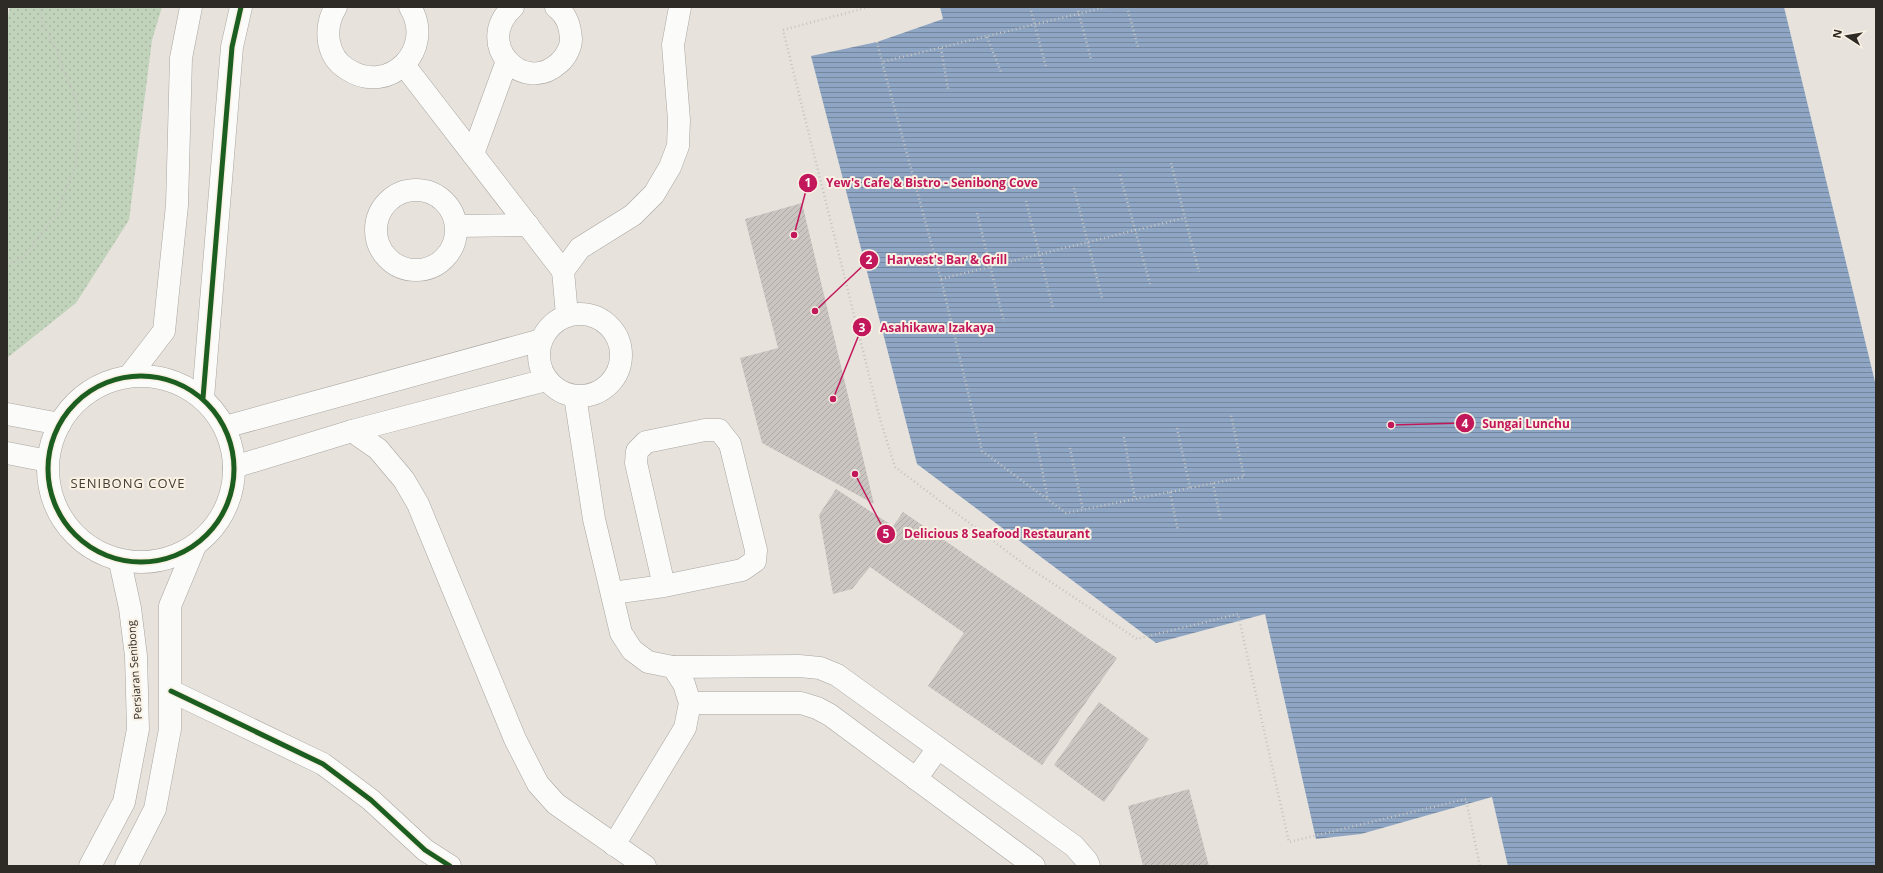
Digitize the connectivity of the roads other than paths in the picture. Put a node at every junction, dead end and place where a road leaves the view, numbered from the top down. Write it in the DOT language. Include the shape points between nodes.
graph roads {
  1 [pos="191,7"];
  2 [pos="241,7"];
  3 [pos="336,7"];
  4 [pos="410,7"];
  5 [pos="513,7"];
  6 [pos="556,7"];
  7 [pos="680,7"];
  8 [pos="507,61"];
  9 [pos="404,66"];
  10 [pos="473,154"];
  11 [pos="528,225"];
  12 [pos="457,226"];
  13 [pos="563,271"];
  14 [pos="567,315"];
  15 [pos="541,340"];
  16 [pos="130,375"];
  17 [pos="546,380"];
  18 [pos="575,396"];
  19 [pos="203,398"];
  20 [pos="7,414"];
  21 [pos="60,424"];
  22 [pos="225,427"];
  23 [pos="352,431"];
  24 [pos="7,453"];
  25 [pos="48,461"];
  26 [pos="234,467"];
  27 [pos="195,546"];
  28 [pos="120,562"];
  29 [pos="664,586"];
  30 [pos="612,594"];
  31 [pos="673,667"];
  32 [pos="171,691"];
  33 [pos="690,703"];
  34 [pos="938,748"];
  35 [pos="916,779"];
  36 [pos="614,845"];
  37 [pos="90,866"];
  38 [pos="126,866"];
  39 [pos="450,866"];
  40 [pos="645,866"];
  41 [pos="1034,866"];
  42 [pos="1089,866"];
  1 -- 16 [label="street" via="181,58 176,205 164,331"];
  2 -- 19 [label="street" via="232,47"];
  3 -- 9 [label="street" via="331,14 328,32 331,49 340,64 355,74 372,78 389,75"];
  4 -- 9 [label="street" via="415,16 418,34 415,51"];
  5 -- 8 [label="street" via="504,15 498,30 499,47"];
  6 -- 8 [label="street" via="562,11 570,26 571,42 565,57 553,68 537,73 521,71"];
  7 -- 13 [label="street" via="673,45 679,120 678,146 670,167 654,194 633,215 580,248"];
  8 -- 10 [label="street"];
  9 -- 10 [label="street"];
  10 -- 11 [label="street"];
  11 -- 12 [label="street"];
  11 -- 13 [label="street"];
  13 -- 14 [label="street"];
  14 -- 15 [label="street" via="547,328"];
  14 -- 18 [label="street" via="584,313 597,316 617,335 621,349 621,362 616,375 607,386 596,393"];
  15 -- 17 [label="street" via="538,354"];
  15 -- 22 [label="street"];
  16 -- 19 [label="street" via="159,376 183,384"];
  16 -- 21 [label="street" via="102,384 77,400"];
  17 -- 18 [label="street" via="556,389"];
  17 -- 23 [label="street"];
  18 -- 30 [label="street" via="594,519"];
  19 -- 22 [label="street"];
  20 -- 21 [label="street"];
  21 -- 25 [label="street" via="52,442"];
  22 -- 26 [label="street" via="230,439"];
  23 -- 26 [label="street"];
  23 -- 36 [label="street" via="378,449 404,480 418,504 515,739 538,784 556,804"];
  24 -- 25 [label="street"];
  25 -- 28 [label="street" via="50,488 59,512 74,534 95,550"];
  26 -- 27 [label="street" via="228,504 214,527"];
  27 -- 28 [label="street" via="171,557 145,562"];
  27 -- 32 [label="street" via="170,606"];
  28 -- 37 [label="street, Persiaran Senibong" via="130,608 136,656 138,729 124,802"];
  29 -- 29 [label="street" via="636,463 637,451 646,442 705,430 719,430 730,444 756,550 755,561 742,570"];
  29 -- 30 [label="street"];
  30 -- 31 [label="street" via="621,633 632,650 648,662"];
  31 -- 33 [label="street" via="684,684"];
  31 -- 34 [label="street" via="820,668 837,675"];
  32 -- 38 [label="street" via="170,729 155,809"];
  32 -- 39 [label="street" via="323,764 371,800 425,850"];
  33 -- 35 [label="street" via="801,703 817,708"];
  33 -- 36 [label="street" via="685,728"];
  34 -- 35 [label="street"];
  34 -- 42 [label="street" via="1074,846"];
  35 -- 41 [label="street"];
  36 -- 40 [label="street"];
}
